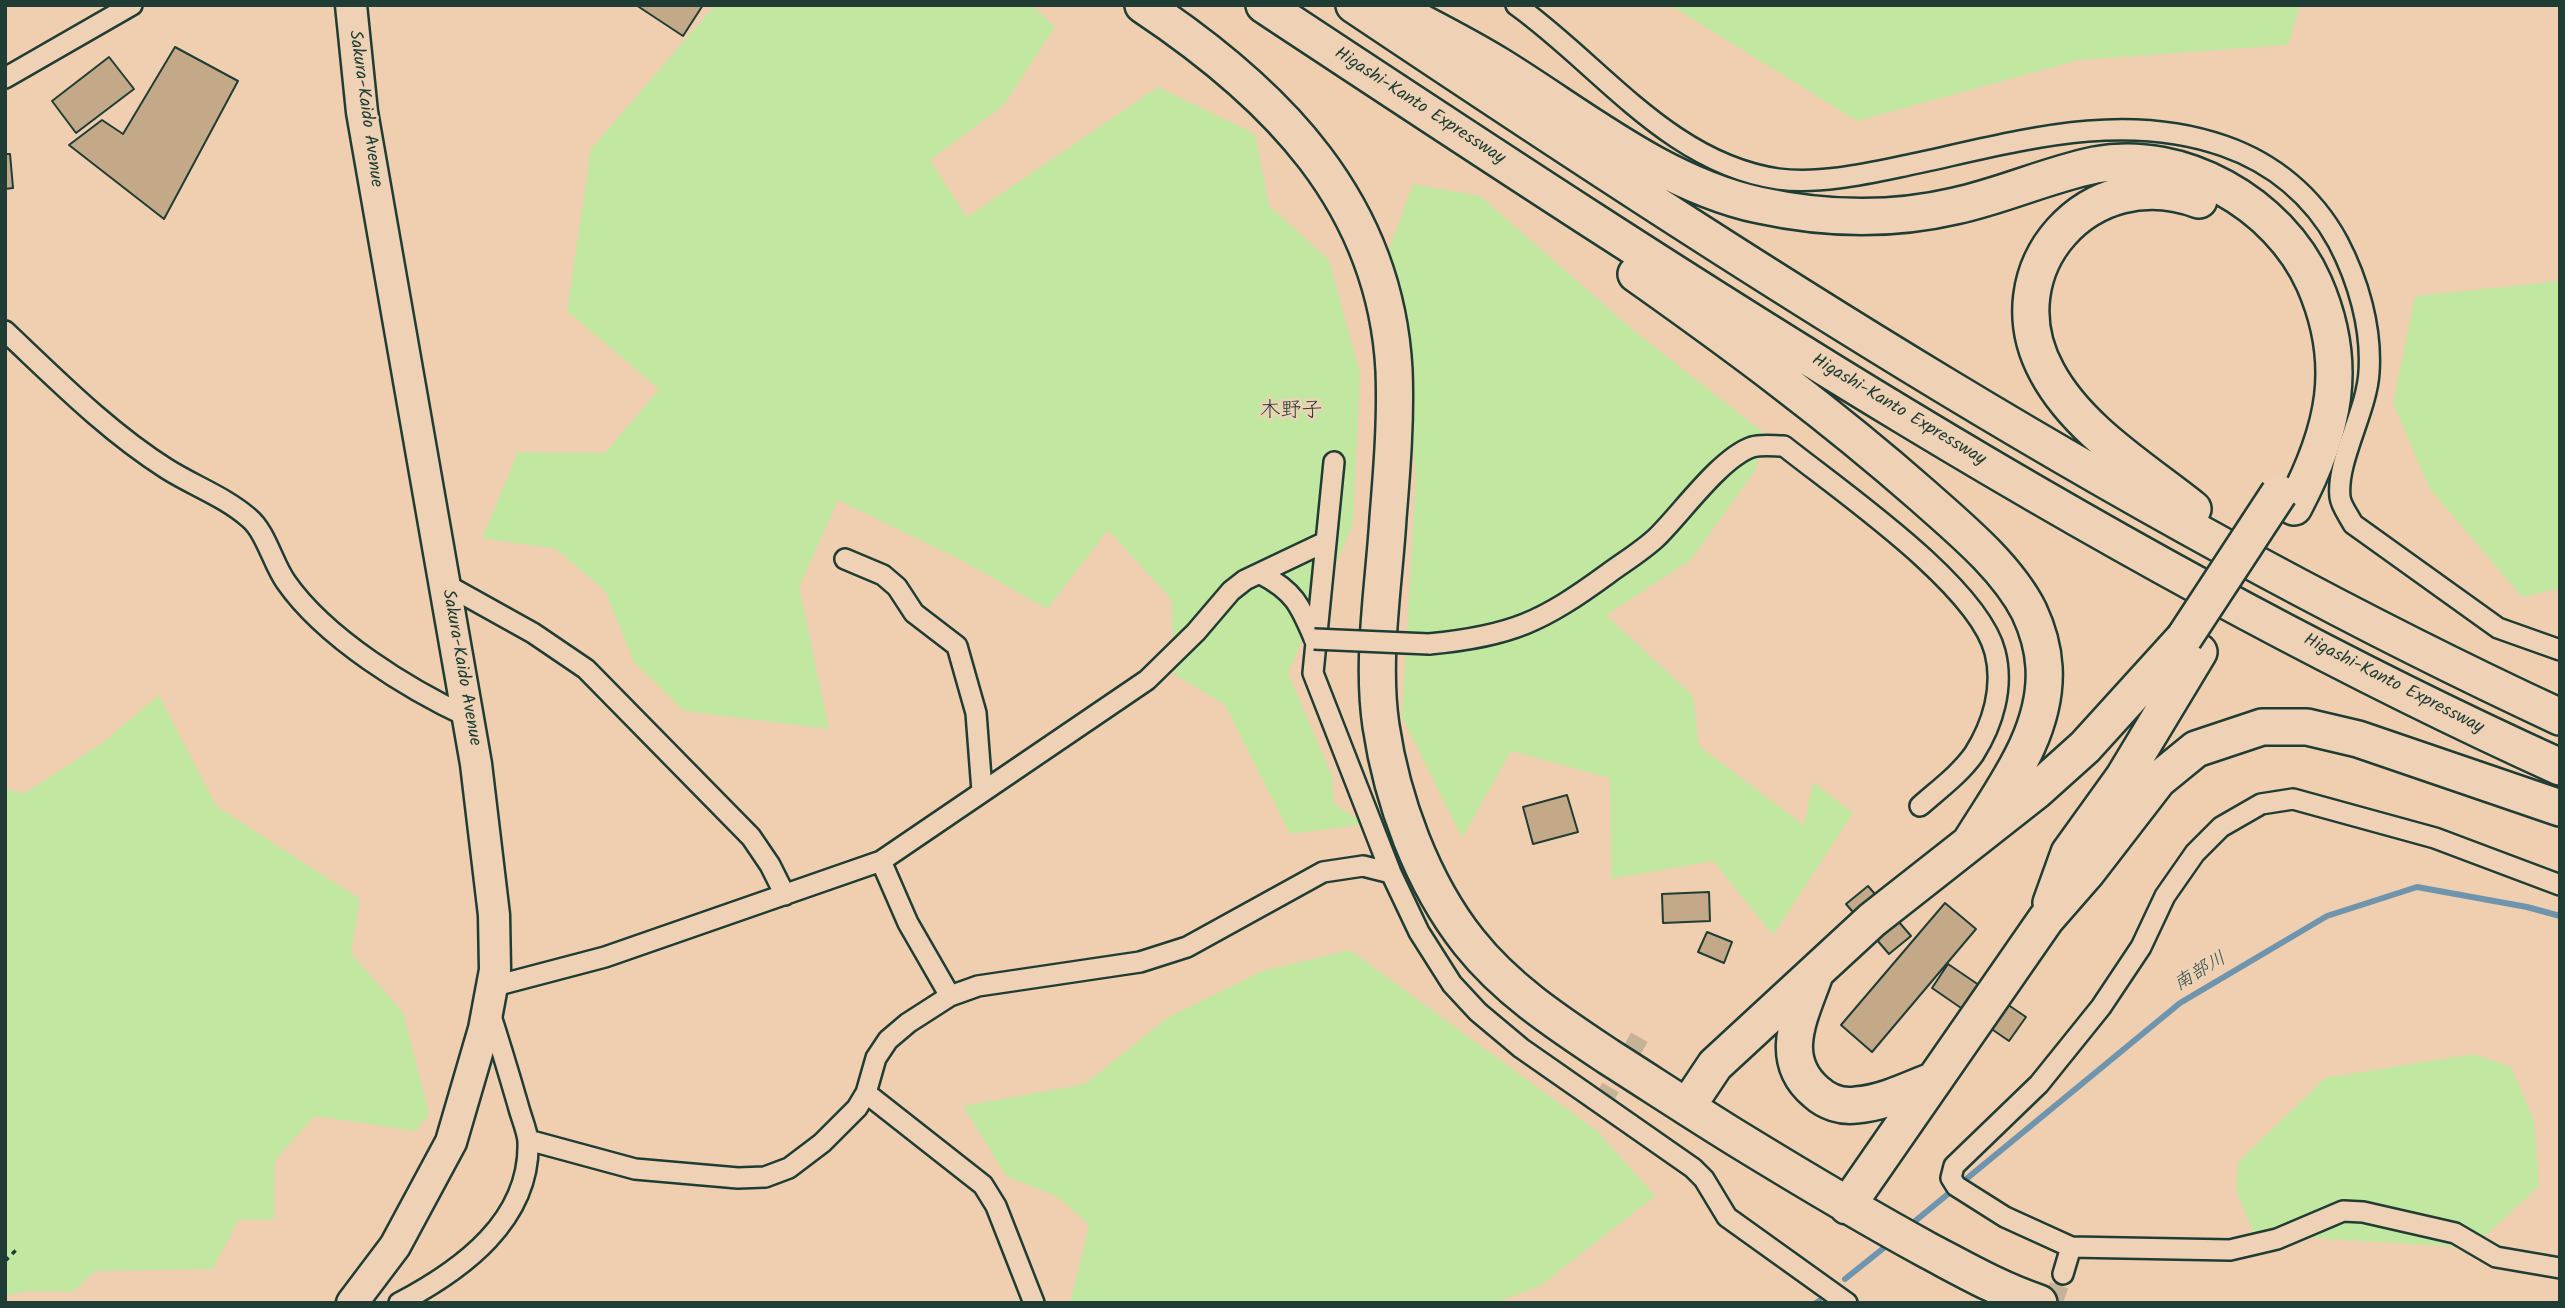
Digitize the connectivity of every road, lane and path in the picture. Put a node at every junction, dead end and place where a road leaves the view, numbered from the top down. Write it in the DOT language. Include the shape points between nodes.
graph roads {
  1 [pos="132,5"];
  2 [pos="351,5"];
  3 [pos="1143,5"];
  4 [pos="1263,5"];
  5 [pos="1354,5"];
  6 [pos="1389,5"];
  7 [pos="1516,5"];
  8 [pos="5,78"];
  9 [pos="5,331"];
  10 [pos="1334,462"];
  11 [pos="2287,500"];
  12 [pos="1325,541"];
  13 [pos="845,559"];
  14 [pos="1261,574"];
  15 [pos="445,584"];
  16 [pos="1314,639"];
  17 [pos="2405,640"];
  18 [pos="2191,645"];
  19 [pos="2560,650"];
  20 [pos="468,717"];
  21 [pos="2560,717"];
  22 [pos="2560,767"];
  23 [pos="982,791"];
  24 [pos="1920,806"];
  25 [pos="2560,808"];
  26 [pos="1971,841"];
  27 [pos="881,861"];
  28 [pos="1391,873"];
  29 [pos="2560,885"];
  30 [pos="785,895"];
  31 [pos="2046,919"];
  32 [pos="1816,971"];
  33 [pos="490,996"];
  34 [pos="950,996"];
  35 [pos="1934,1080"];
  36 [pos="866,1093"];
  37 [pos="1687,1107"];
  38 [pos="528,1139"];
  39 [pos="1847,1206"];
  40 [pos="19,1247"];
  41 [pos="2071,1247"];
  42 [pos="5,1261"];
  43 [pos="2560,1268"];
  44 [pos="2063,1274"];
  45 [pos="352,1303"];
  46 [pos="399,1303"];
  47 [pos="1034,1303"];
  48 [pos="1847,1303"];
  49 [pos="2039,1303"];
  1 -- 8 [label="street"];
  2 -- 15 [label="main road, Sakura-Kaido Avenue" via="362,112"];
  3 -- 37 [label="highway" via="1247,82 1299,134 1337,186 1366,247 1386,313 1394,368 1394,436 1378,667 1380,723 1400,807 1439,896 1467,940 1533,1005"];
  4 -- 22 [label="highway, Higashi-Kanto Expressway" via="1629,244 1958,448 2250,613"];
  4 -- 26 [label="highway" via="1840,423 1951,521 2013,586 2039,639 2044,668 2042,703 2028,744"];
  5 -- 17 [label="highway" via="1653,205 1966,399"];
  6 -- 11 [label="highway" via="1497,64 1653,162 1758,205 1816,215 1919,212 1955,206 2097,164 2133,163 2179,169 2242,198 2294,246 2321,300 2331,333 2335,369 2328,430"];
  7 -- 19 [label="street" via="1660,128 1705,155 1778,179 1862,175 2080,130 2122,127 2202,138 2280,174 2312,203 2358,286 2369,372 2341,475 2340,499 2353,524 2498,628"];
  9 -- 20 [label="street" via="118,433 166,469 253,521 286,583 372,663"];
  10 -- 12 [label="street"];
  11 -- 17 [label="highway" via="2310,404 2313,361 2305,317 2274,254 2218,209 2174,192 2123,194 2072,220 2044,256 2030,307 2036,348 2061,394 2105,439 2206,519"];
  11 -- 18 [label="highway, bridge"];
  12 -- 14 [label="street"];
  12 -- 16 [label="street"];
  13 -- 23 [label="street" via="883,575 914,613 957,646 976,713"];
  14 -- 16 [label="street" via="1294,596"];
  14 -- 23 [label="street" via="1231,591 1147,680"];
  15 -- 20 [label="main road, Sakura-Kaido Avenue"];
  15 -- 30 [label="street" via="586,669 751,837"];
  16 -- 24 [label="street, bridge" via="1429,644 1484,639 1558,610 1655,539 1700,489 1742,452 1754,446 1784,446 1928,564 1963,598 1995,650 1997,698 1986,730 1973,755"];
  16 -- 28 [label="street" via="1313,673"];
  17 -- 21 [label="highway"];
  18 -- 26 [label="highway" via="2036,791"];
  18 -- 31 [label="highway" via="2123,778 2069,853"];
  20 -- 33 [label="main road, Sakura-Kaido Avenue" via="490,865 495,970"];
  23 -- 27 [label="street"];
  25 -- 31 [label="highway" via="2358,738 2283,725 2243,731 2196,749 2158,780"];
  26 -- 32 [label="highway" via="1872,919"];
  27 -- 30 [label="street"];
  27 -- 34 [label="street" via="908,923"];
  28 -- 34 [label="street" via="1363,866 1323,872 1187,947 1140,962 978,986"];
  28 -- 48 [label="street" via="1434,959 1478,1012 1521,1048 1693,1168 1727,1217"];
  29 -- 41 [label="street" via="2435,838 2293,799 2261,804 2221,827 2195,853 2165,896 2141,947 2101,1007 2039,1084 1954,1167 1951,1178 1956,1186 2006,1217"];
  30 -- 33 [label="street"];
  31 -- 35 [label="highway"];
  32 -- 35 [label="highway" via="1793,1047 1800,1073 1817,1093 1853,1106"];
  32 -- 37 [label="highway" via="1715,1065"];
  33 -- 38 [label="street"];
  33 -- 45 [label="main road, Sakura-Kaido Avenue" via="451,1142 395,1246"];
  34 -- 36 [label="street" via="888,1040 876,1058"];
  35 -- 39 [label="highway"];
  36 -- 38 [label="street" via="822,1143 789,1168 765,1177 635,1169"];
  36 -- 47 [label="street" via="983,1185 996,1206"];
  37 -- 39 [label="highway"];
  38 -- 46 [label="street" via="526,1176 502,1227 419,1293"];
  39 -- 49 [label="highway" via="1982,1279"];
  40 -- 42 [label="path"];
  41 -- 43 [label="street" via="2230,1250 2277,1238 2343,1211 2455,1233 2496,1257"];
  41 -- 44 [label="street"];
}
